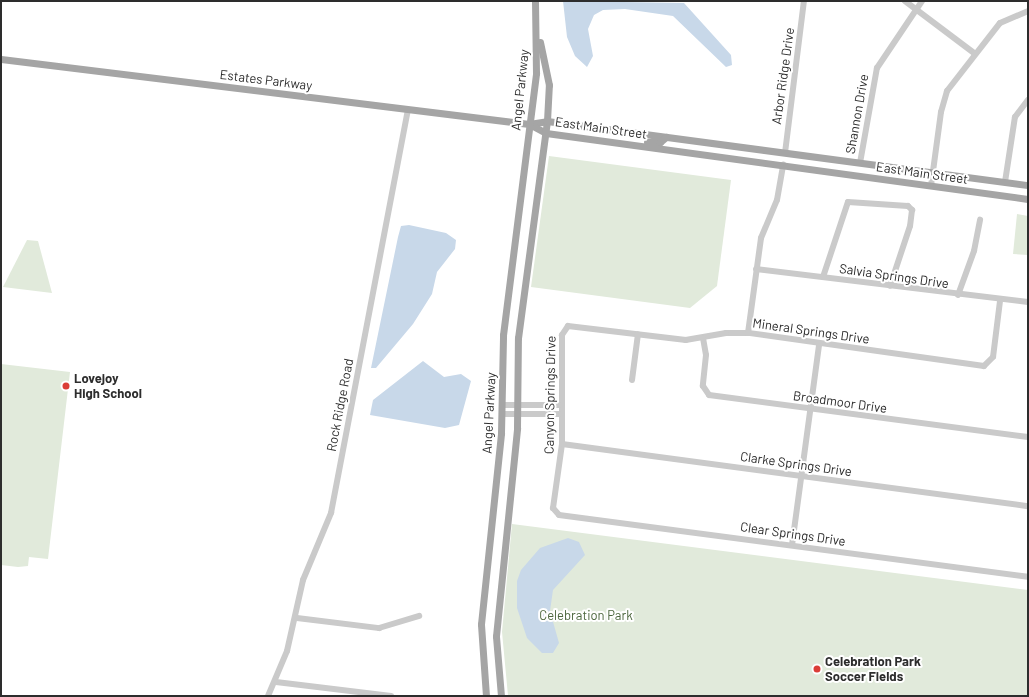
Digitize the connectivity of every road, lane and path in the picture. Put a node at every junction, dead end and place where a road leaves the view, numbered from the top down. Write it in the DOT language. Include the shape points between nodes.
graph roads {
  1 [pos="535,1"];
  2 [pos="804,1"];
  3 [pos="905,1"];
  4 [pos="922,1"];
  5 [pos="915,9"];
  6 [pos="1028,11"];
  7 [pos="535,20"];
  8 [pos="974,53"];
  9 [pos="1,59"];
  10 [pos="1028,100"];
  11 [pos="408,109"];
  12 [pos="547,121"];
  13 [pos="529,124"];
  14 [pos="546,133"];
  15 [pos="666,137"];
  16 [pos="615,142"];
  17 [pos="784,153"];
  18 [pos="860,163"];
  19 [pos="783,165"];
  20 [pos="933,173"];
  21 [pos="1004,182"];
  22 [pos="1028,185"];
  23 [pos="931,186"];
  24 [pos="1028,199"];
  25 [pos="980,220"];
  26 [pos="756,268"];
  27 [pos="823,277"];
  28 [pos="890,286"];
  29 [pos="958,295"];
  30 [pos="1000,301"];
  31 [pos="1028,302"];
  32 [pos="566,327"];
  33 [pos="748,333"];
  34 [pos="638,334"];
  35 [pos="703,338"];
  36 [pos="819,344"];
  37 [pos="632,380"];
  38 [pos="503,405"];
  39 [pos="517,405"];
  40 [pos="560,405"];
  41 [pos="810,409"];
  42 [pos="502,414"];
  43 [pos="517,414"];
  44 [pos="560,414"];
  45 [pos="1028,438"];
  46 [pos="562,444"];
  47 [pos="801,476"];
  48 [pos="1028,506"];
  49 [pos="555,512"];
  50 [pos="792,545"];
  51 [pos="1028,577"];
  52 [pos="419,616"];
  53 [pos="297,618"];
  54 [pos="276,682"];
  55 [pos="268,696"];
  56 [pos="391,696"];
  57 [pos="486,696"];
  58 [pos="501,696"];
  1 -- 7 [label="main road"];
  2 -- 17 [label="street, Arbor Ridge Drive"];
  3 -- 5 [label="street"];
  4 -- 5 [label="street, Shannon Drive"];
  5 -- 8 [label="street"];
  5 -- 18 [label="street, Shannon Drive" via="877,68"];
  6 -- 8 [label="street" via="1000,23"];
  7 -- 12 [label="main road, Angel Parkway" via="549,85"];
  7 -- 13 [label="main road, Angel Parkway" via="537,56"];
  8 -- 20 [label="street" via="944,100"];
  9 -- 11 [label="main road, Estates Parkway"];
  10 -- 21 [label="street" via="1015,117"];
  11 -- 13 [label="main road, Estates Parkway"];
  11 -- 53 [label="street, Rock Ridge Road" via="331,513 303,580"];
  12 -- 13 [label="main road, East Main Street"];
  12 -- 14 [label="main road, Angel Parkway"];
  12 -- 15 [label="main road, East Main Street"];
  13 -- 14 [label="main road, East Main Street"];
  13 -- 38 [label="main road, Angel Parkway" via="503,335"];
  14 -- 16 [label="main road, East Main Street"];
  14 -- 39 [label="main road, Angel Parkway" via="518,338"];
  15 -- 16 [label="main road" via="660,142"];
  15 -- 17 [label="main road, East Main Street"];
  16 -- 19 [label="main road, East Main Street"];
  17 -- 18 [label="main road, East Main Street"];
  17 -- 19 [label="main road"];
  18 -- 20 [label="main road, East Main Street"];
  19 -- 23 [label="main road, East Main Street"];
  19 -- 26 [label="street" via="777,200 762,231"];
  20 -- 21 [label="main road, East Main Street"];
  20 -- 23 [label="street"];
  21 -- 22 [label="main road, East Main Street"];
  23 -- 24 [label="main road, East Main Street"];
  25 -- 29 [label="street" via="974,251"];
  26 -- 27 [label="street, Salvia Springs Drive"];
  26 -- 33 [label="street"];
  27 -- 28 [label="street, Salvia Springs Drive"];
  27 -- 28 [label="street" via="848,202 908,206 912,210 910,226"];
  28 -- 29 [label="street, Salvia Springs Drive"];
  29 -- 30 [label="street, Salvia Springs Drive"];
  30 -- 31 [label="street, Salvia Springs Drive"];
  30 -- 36 [label="street, Mineral Springs Drive" via="993,357 984,366"];
  32 -- 34 [label="street, Mineral Springs Drive"];
  32 -- 40 [label="street, Canyon Springs Drive" via="561,349"];
  33 -- 35 [label="street, Mineral Springs Drive"];
  33 -- 36 [label="street, Mineral Springs Drive"];
  34 -- 35 [label="street, Mineral Springs Drive" via="680,340"];
  34 -- 37 [label="street"];
  35 -- 41 [label="street, Broadmoor Drive" via="706,350 703,386 706,394"];
  36 -- 41 [label="street"];
  38 -- 39 [label="street"];
  38 -- 42 [label="main road, Angel Parkway"];
  39 -- 40 [label="street"];
  39 -- 43 [label="main road, Angel Parkway"];
  40 -- 44 [label="street, Canyon Springs Drive"];
  41 -- 45 [label="street, Broadmoor Drive"];
  41 -- 47 [label="street"];
  42 -- 43 [label="street"];
  42 -- 57 [label="main road, Angel Parkway" via="481,624"];
  43 -- 44 [label="street"];
  43 -- 58 [label="main road, Angel Parkway" via="496,636"];
  44 -- 46 [label="street, Canyon Springs Drive"];
  46 -- 47 [label="street, Clarke Springs Drive"];
  46 -- 49 [label="street, Canyon Springs Drive"];
  47 -- 48 [label="street, Clarke Springs Drive"];
  47 -- 50 [label="street"];
  49 -- 50 [label="street, Clear Springs Drive"];
  50 -- 51 [label="street, Clear Springs Drive"];
  52 -- 53 [label="street" via="379,628"];
  53 -- 54 [label="street, Rock Ridge Road"];
  54 -- 55 [label="street, Rock Ridge Road"];
  54 -- 56 [label="street"];
}
